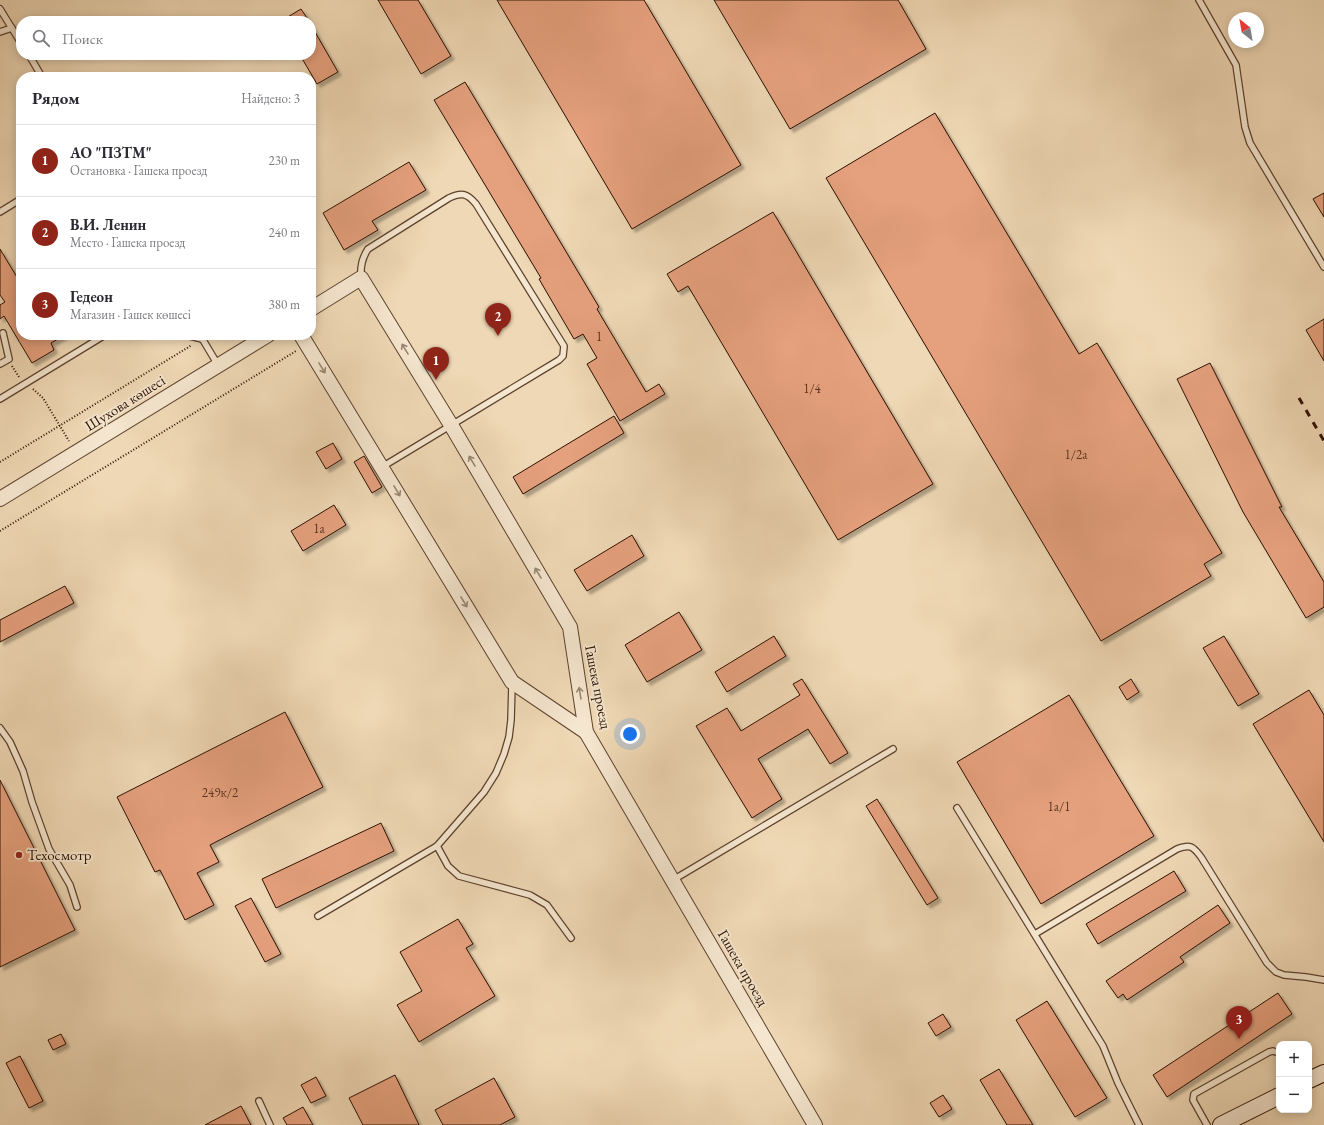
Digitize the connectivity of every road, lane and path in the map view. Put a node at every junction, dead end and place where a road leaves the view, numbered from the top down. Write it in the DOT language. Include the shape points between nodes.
graph roads {
  1 [pos="1199,0"];
  2 [pos="0,9"];
  3 [pos="12,28"];
  4 [pos="0,32"];
  5 [pos="16,35"];
  6 [pos="32,60"];
  7 [pos="39,72"];
  8 [pos="16,203"];
  9 [pos="0,212"];
  10 [pos="1324,267"];
  11 [pos="361,278"];
  12 [pos="316,306"];
  13 [pos="3,333"];
  14 [pos="97,340"];
  15 [pos="196,340"];
  16 [pos="203,340"];
  17 [pos="260,340"];
  18 [pos="304,340"];
  19 [pos="9,359"];
  20 [pos="0,364"];
  21 [pos="218,365"];
  22 [pos="26,383"];
  23 [pos="0,399"];
  24 [pos="60,425"];
  25 [pos="451,425"];
  26 [pos="76,453"];
  27 [pos="0,462"];
  28 [pos="382,467"];
  29 [pos="0,500"];
  30 [pos="0,531"];
  31 [pos="512,682"];
  32 [pos="0,728"];
  33 [pos="586,732"];
  34 [pos="892,748"];
  35 [pos="957,808"];
  36 [pos="438,846"];
  37 [pos="673,880"];
  38 [pos="77,907"];
  39 [pos="318,916"];
  40 [pos="1035,934"];
  41 [pos="570,938"];
  42 [pos="1324,980"];
  43 [pos="1276,1052"];
  44 [pos="1324,1073"];
  45 [pos="1312,1079"];
  46 [pos="1276,1098"];
  47 [pos="258,1101"];
  48 [pos="270,1125"];
  49 [pos="814,1125"];
  50 [pos="1139,1125"];
  51 [pos="1207,1125"];
  52 [pos="1221,1125"];
  1 -- 10 [label="lane" via="1236,65 1245,127 1250,143"];
  2 -- 3 [label="lane"];
  3 -- 4 [label="lane"];
  3 -- 5 [label="lane"];
  6 -- 7 [label="lane"];
  8 -- 9 [label="lane"];
  11 -- 12 [label="street"];
  25 -- 11 [label="street, Гашека проезд, one-way"];
  11 -- 25 [label="lane" via="360,270 368,249 449,198 465,194 476,204 562,341 565,351 558,360"];
  13 -- 19 [label="lane"];
  14 -- 22 [label="lane"];
  15 -- 24 [label="path"];
  16 -- 21 [label="lane"];
  17 -- 21 [label="street, Шухова көшесі"];
  18 -- 28 [label="street, one-way"];
  18 -- 30 [label="path"];
  19 -- 20 [label="lane"];
  19 -- 22 [label="path" via="18,376"];
  21 -- 26 [label="street, Шухова көшесі"];
  22 -- 23 [label="lane"];
  22 -- 24 [label="path" via="43,398"];
  24 -- 26 [label="path"];
  24 -- 27 [label="path"];
  25 -- 28 [label="lane"];
  33 -- 25 [label="street, Гашека проезд, one-way" via="570,627"];
  26 -- 29 [label="street, Шухова көшесі"];
  28 -- 31 [label="street, one-way"];
  31 -- 33 [label="street"];
  31 -- 36 [label="lane" via="509,737 496,773 484,792"];
  32 -- 38 [label="lane" via="10,742 23,770 49,849 70,885"];
  33 -- 37 [label="street, Гашека проезд"];
  34 -- 37 [label="lane"];
  35 -- 40 [label="lane"];
  36 -- 39 [label="lane"];
  36 -- 41 [label="lane" via="448,866 459,876 530,895 547,905"];
  37 -- 49 [label="street, Гашека проезд"];
  40 -- 42 [label="lane" via="1177,849 1191,846 1202,857 1267,963 1276,972 1284,975"];
  40 -- 50 [label="lane" via="1103,1046"];
  43 -- 51 [label="lane" via="1269,1052 1194,1094 1193,1100"];
  44 -- 45 [label="main road"];
  46 -- 52 [label="main road"];
  47 -- 48 [label="lane"];
}
